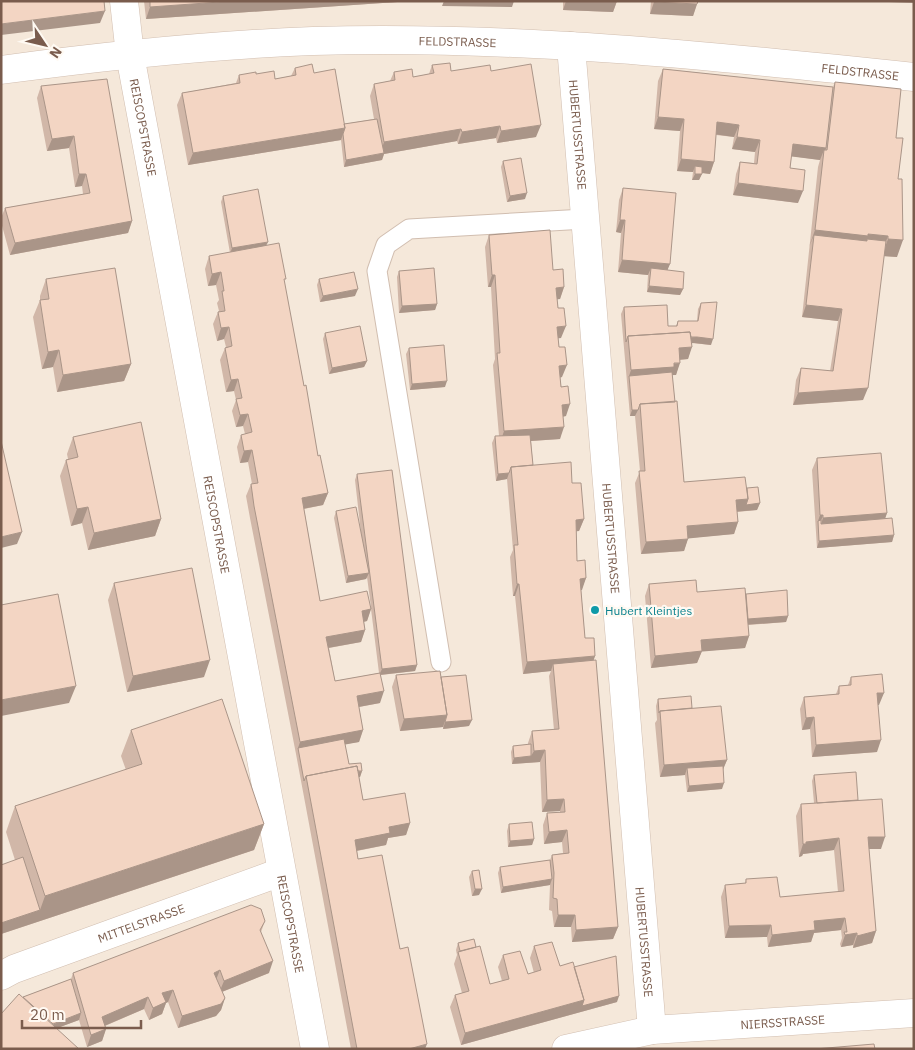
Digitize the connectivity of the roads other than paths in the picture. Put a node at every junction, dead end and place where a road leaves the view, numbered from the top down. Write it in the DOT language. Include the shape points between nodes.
graph roads {
  1 [pos="124,1"];
  2 [pos="571,46"];
  3 [pos="130,54"];
  4 [pos="1,70"];
  5 [pos="914,77"];
  6 [pos="585,219"];
  7 [pos="441,662"];
  8 [pos="281,872"];
  9 [pos="1,976"];
  10 [pos="914,1013"];
  11 [pos="652,1030"];
  12 [pos="315,1049"];
  13 [pos="566,1049"];
  1 -- 3 [label="street, REISCOPSTRASSE"];
  2 -- 3 [label="street, FELDSTRASSE" via="313,42"];
  2 -- 5 [label="street, FELDSTRASSE" via="697,54"];
  2 -- 6 [label="street, HUBERTUSSTRASSE"];
  3 -- 4 [label="street, FELDSTRASSE"];
  3 -- 8 [label="street, REISCOPSTRASSE" via="196,396"];
  6 -- 7 [label="lane" via="409,229 386,245 377,271"];
  6 -- 11 [label="street, HUBERTUSSTRASSE"];
  8 -- 9 [label="street, MITTELSTRASSE"];
  8 -- 12 [label="street, REISCOPSTRASSE"];
  10 -- 11 [label="street, NIERSSTRASSE"];
  11 -- 13 [label="street, NIERSSTRASSE"];
}
